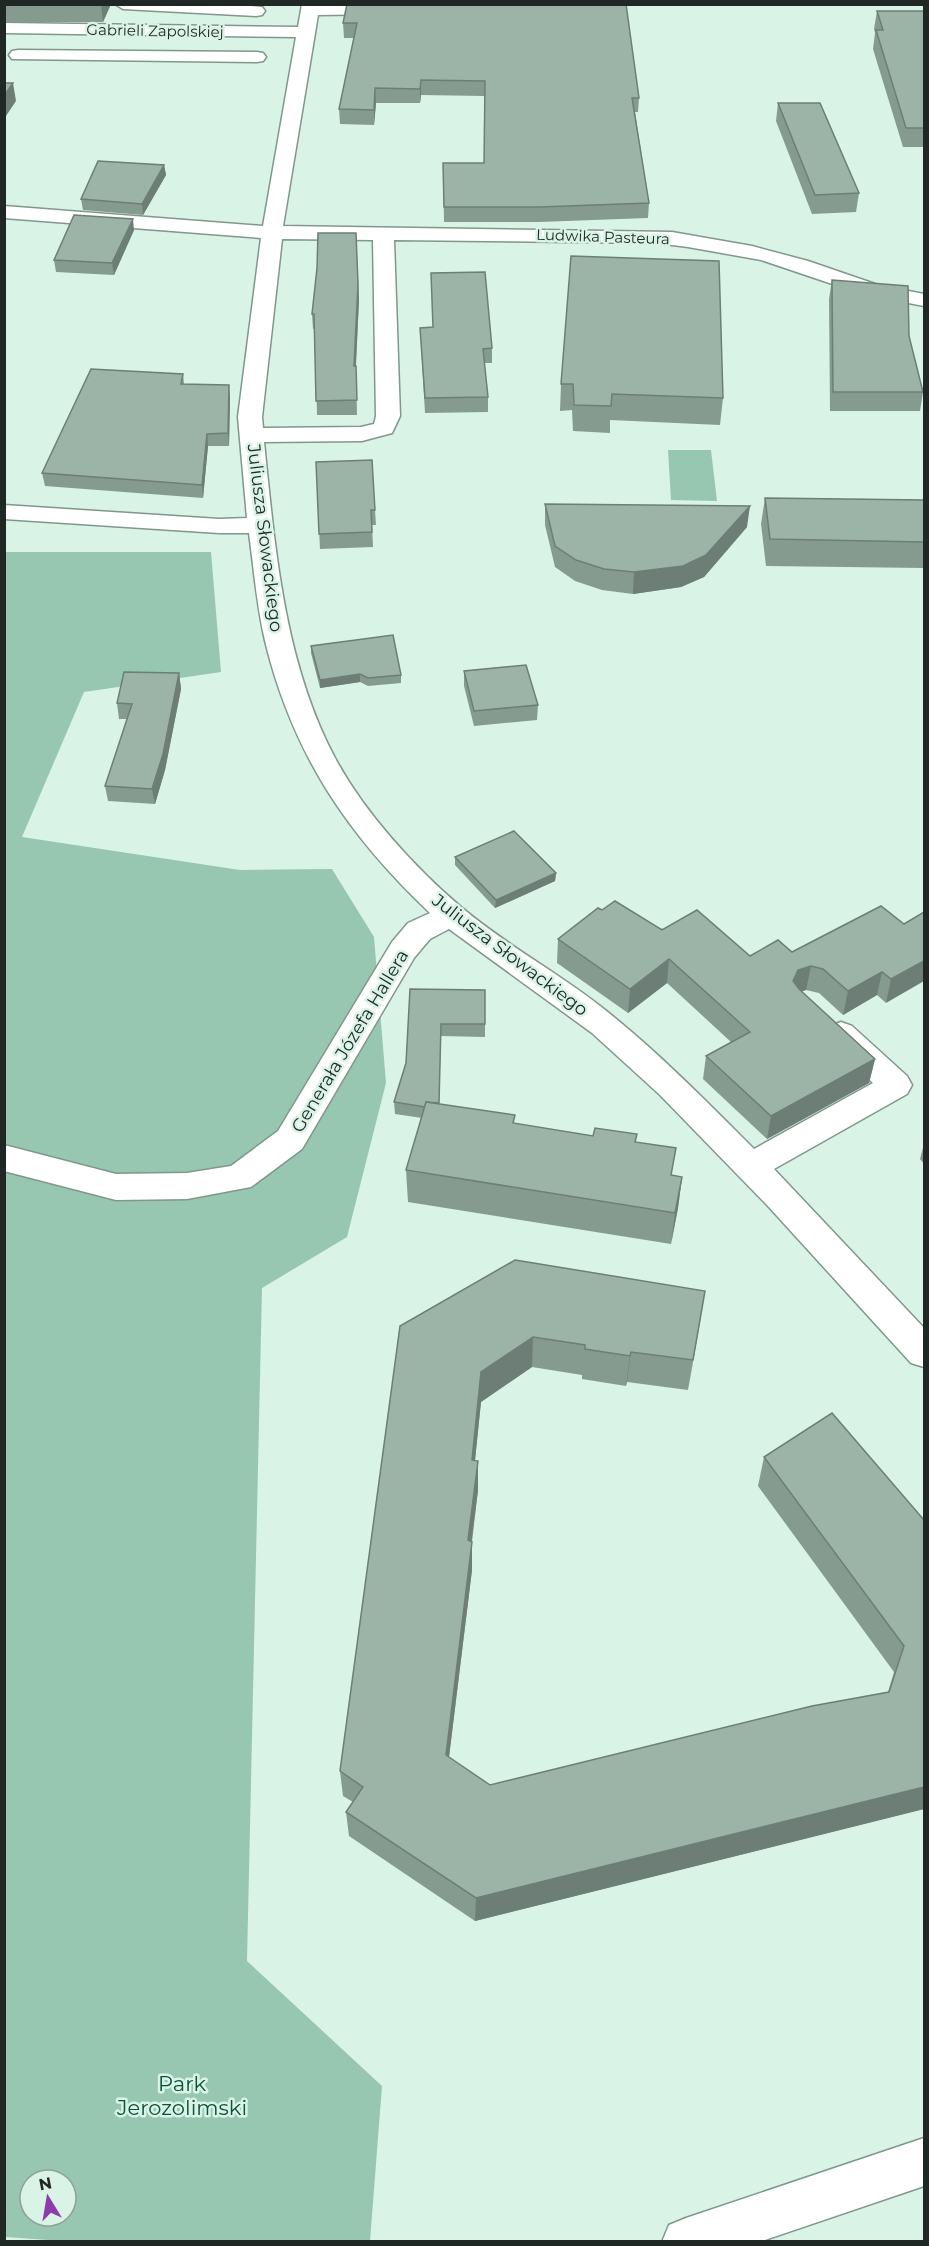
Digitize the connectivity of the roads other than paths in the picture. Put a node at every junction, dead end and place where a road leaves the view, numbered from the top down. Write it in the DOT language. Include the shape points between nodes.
graph roads {
  1 [pos="123,4"];
  2 [pos="406,9"];
  3 [pos="300,14"];
  4 [pos="4,28"];
  5 [pos="133,31"];
  6 [pos="18,55"];
  7 [pos="126,56"];
  8 [pos="257,57"];
  9 [pos="4,212"];
  10 [pos="272,233"];
  11 [pos="382,234"];
  12 [pos="924,300"];
  13 [pos="251,435"];
  14 [pos="4,512"];
  15 [pos="260,525"];
  16 [pos="451,915"];
  17 [pos="823,1017"];
  18 [pos="4,1158"];
  19 [pos="751,1166"];
  20 [pos="924,1352"];
  21 [pos="924,2162"];
  22 [pos="710,2238"];
  1 -- 3 [label="street"];
  2 -- 3 [label="street"];
  3 -- 5 [label="street, Gabrieli Zapolskiej"];
  3 -- 10 [label="street, Juliusza Słowackiego"];
  4 -- 5 [label="street, Gabrieli Zapolskiej"];
  5 -- 7 [label="street"];
  6 -- 7 [label="street"];
  7 -- 8 [label="street"];
  9 -- 10 [label="street, Ludwika Pasteura"];
  10 -- 11 [label="street, Ludwika Pasteura"];
  10 -- 13 [label="street, Juliusza Słowackiego"];
  11 -- 12 [label="street, Ludwika Pasteura" via="672,238 764,255 868,290"];
  11 -- 13 [label="street" via="388,416 384,428 363,434"];
  13 -- 15 [label="street, Juliusza Słowackiego"];
  14 -- 15 [label="street" via="208,526"];
  15 -- 16 [label="street, Juliusza Słowackiego" via="279,644 303,718 321,758 370,831"];
  16 -- 18 [label="street, Generała Józefa Hallera" via="419,931 403,950 290,1140 239,1178 187,1186 116,1187"];
  16 -- 19 [label="street, Juliusza Słowackiego" via="603,1024"];
  17 -- 19 [label="street" via="896,1085"];
  19 -- 20 [label="street, Juliusza Słowackiego"];
  21 -- 22 [label="street"];
}
